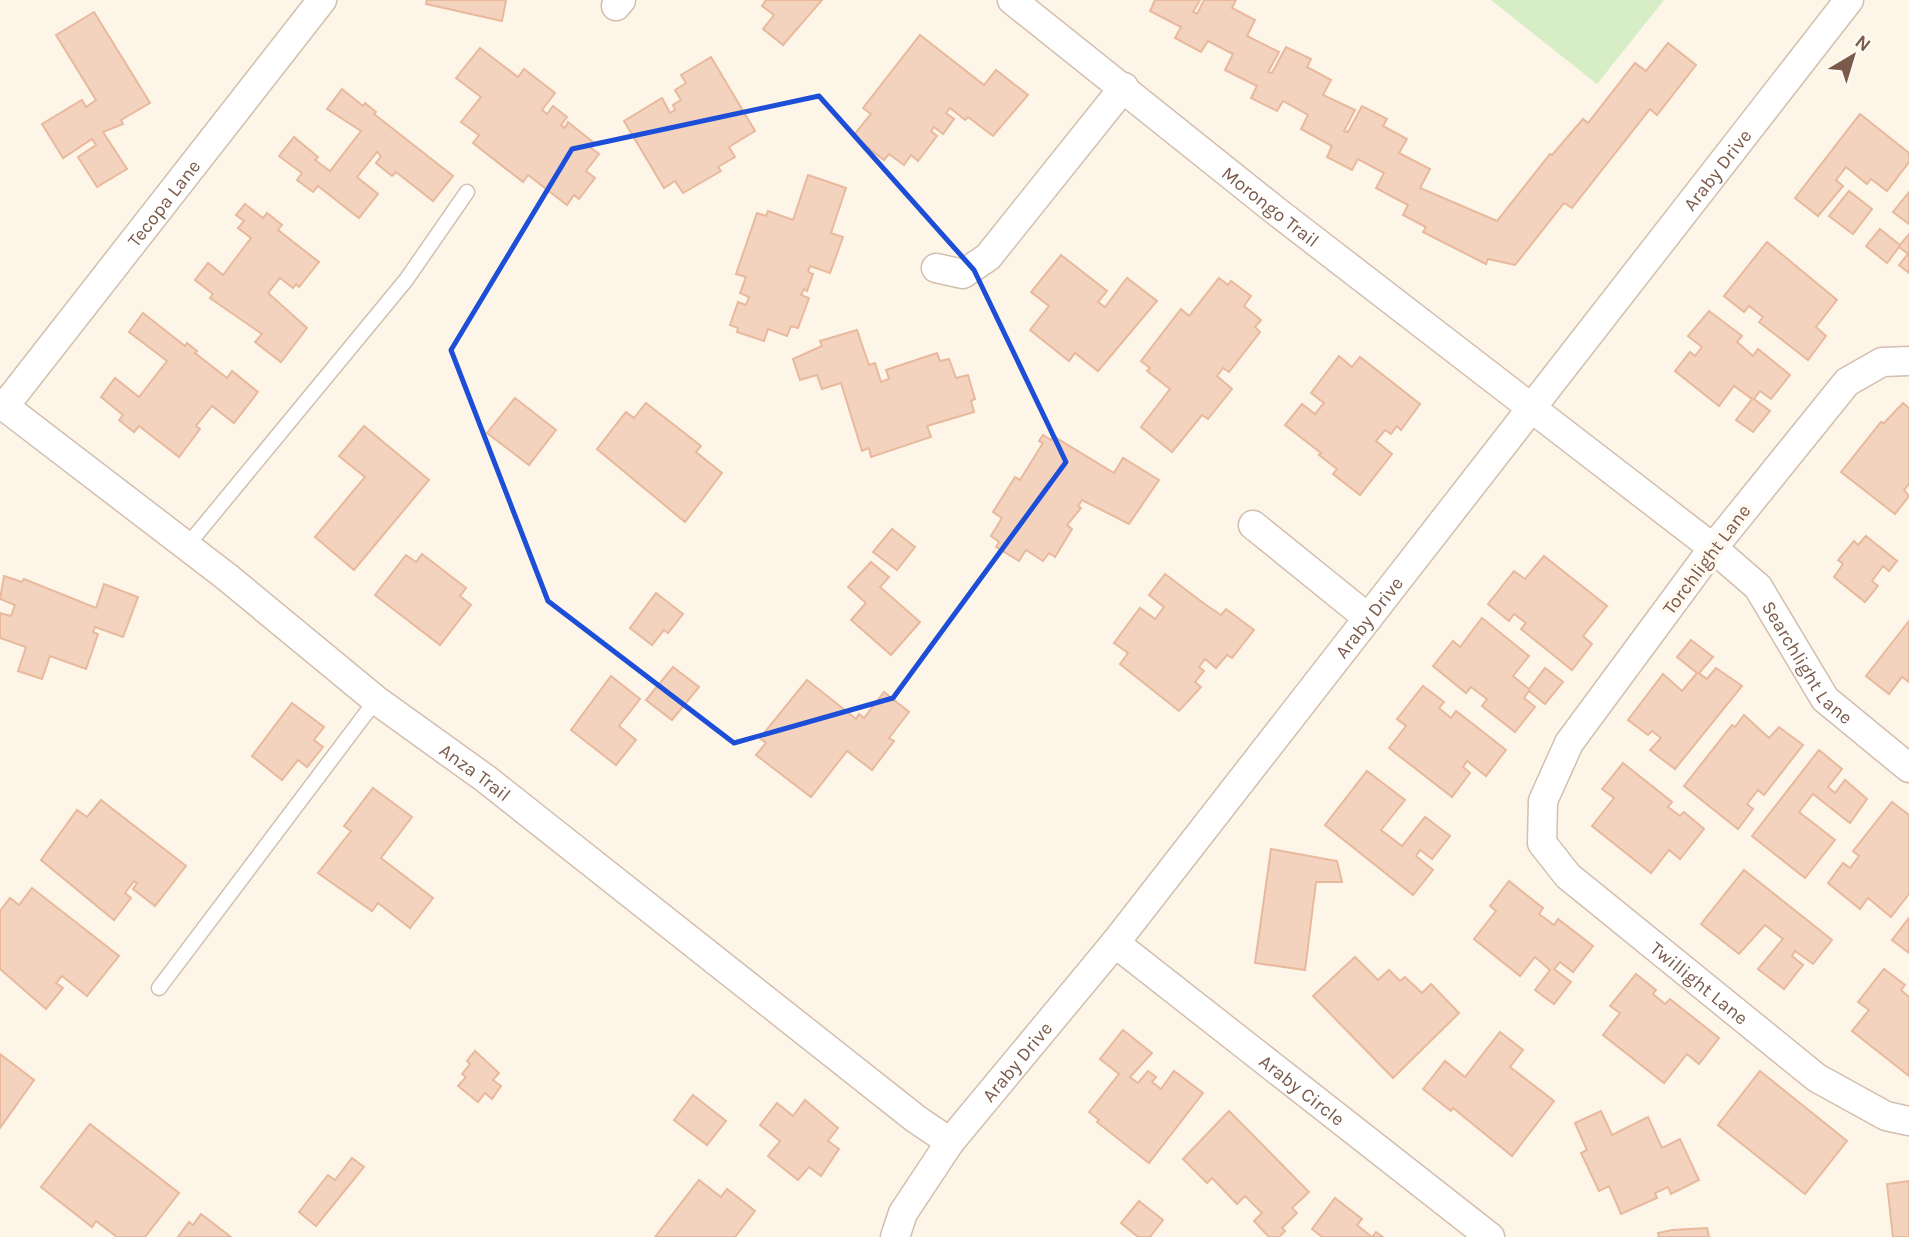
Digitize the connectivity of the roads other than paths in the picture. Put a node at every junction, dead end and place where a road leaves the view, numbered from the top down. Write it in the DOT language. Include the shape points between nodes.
graph roads {
  1 [pos="322,0"];
  2 [pos="1012,0"];
  3 [pos="1849,0"];
  4 [pos="1124,87"];
  5 [pos="467,192"];
  6 [pos="936,268"];
  7 [pos="1909,361"];
  8 [pos="2,405"];
  9 [pos="1531,409"];
  10 [pos="1253,525"];
  11 [pos="186,547"];
  12 [pos="1713,548"];
  13 [pos="1368,618"];
  14 [pos="376,700"];
  15 [pos="1909,768"];
  16 [pos="1543,801"];
  17 [pos="1115,943"];
  18 [pos="159,988"];
  19 [pos="1909,1121"];
  20 [pos="950,1142"];
  21 [pos="895,1237"];
  22 [pos="1490,1237"];
  1 -- 8 [label="street, Tecopa Lane"];
  2 -- 4 [label="street, Morongo Trail"];
  3 -- 9 [label="street, Araby Drive"];
  4 -- 6 [label="street" via="988,257 963,274"];
  4 -- 9 [label="street, Morongo Trail"];
  5 -- 11 [label="lane" via="406,280"];
  7 -- 12 [label="street, Torchlight Lane" via="1882,362 1847,382"];
  8 -- 11 [label="street, Anza Trail"];
  9 -- 12 [label="street, Morongo Trail"];
  9 -- 13 [label="street, Araby Drive"];
  10 -- 13 [label="street"];
  11 -- 14 [label="street, Anza Trail"];
  12 -- 15 [label="street, Searchlight Lane" via="1758,587 1825,699"];
  12 -- 16 [label="street, Torchlight Lane" via="1569,743"];
  13 -- 17 [label="street, Araby Drive"];
  14 -- 18 [label="lane"];
  14 -- 20 [label="street, Anza Trail" via="486,779"];
  16 -- 19 [label="street, Twillight Lane" via="1542,844 1568,876 1817,1078 1886,1116"];
  17 -- 20 [label="street, Araby Drive"];
  17 -- 22 [label="street, Araby Circle"];
  20 -- 21 [label="street, Araby Drive" via="903,1213"];
}
